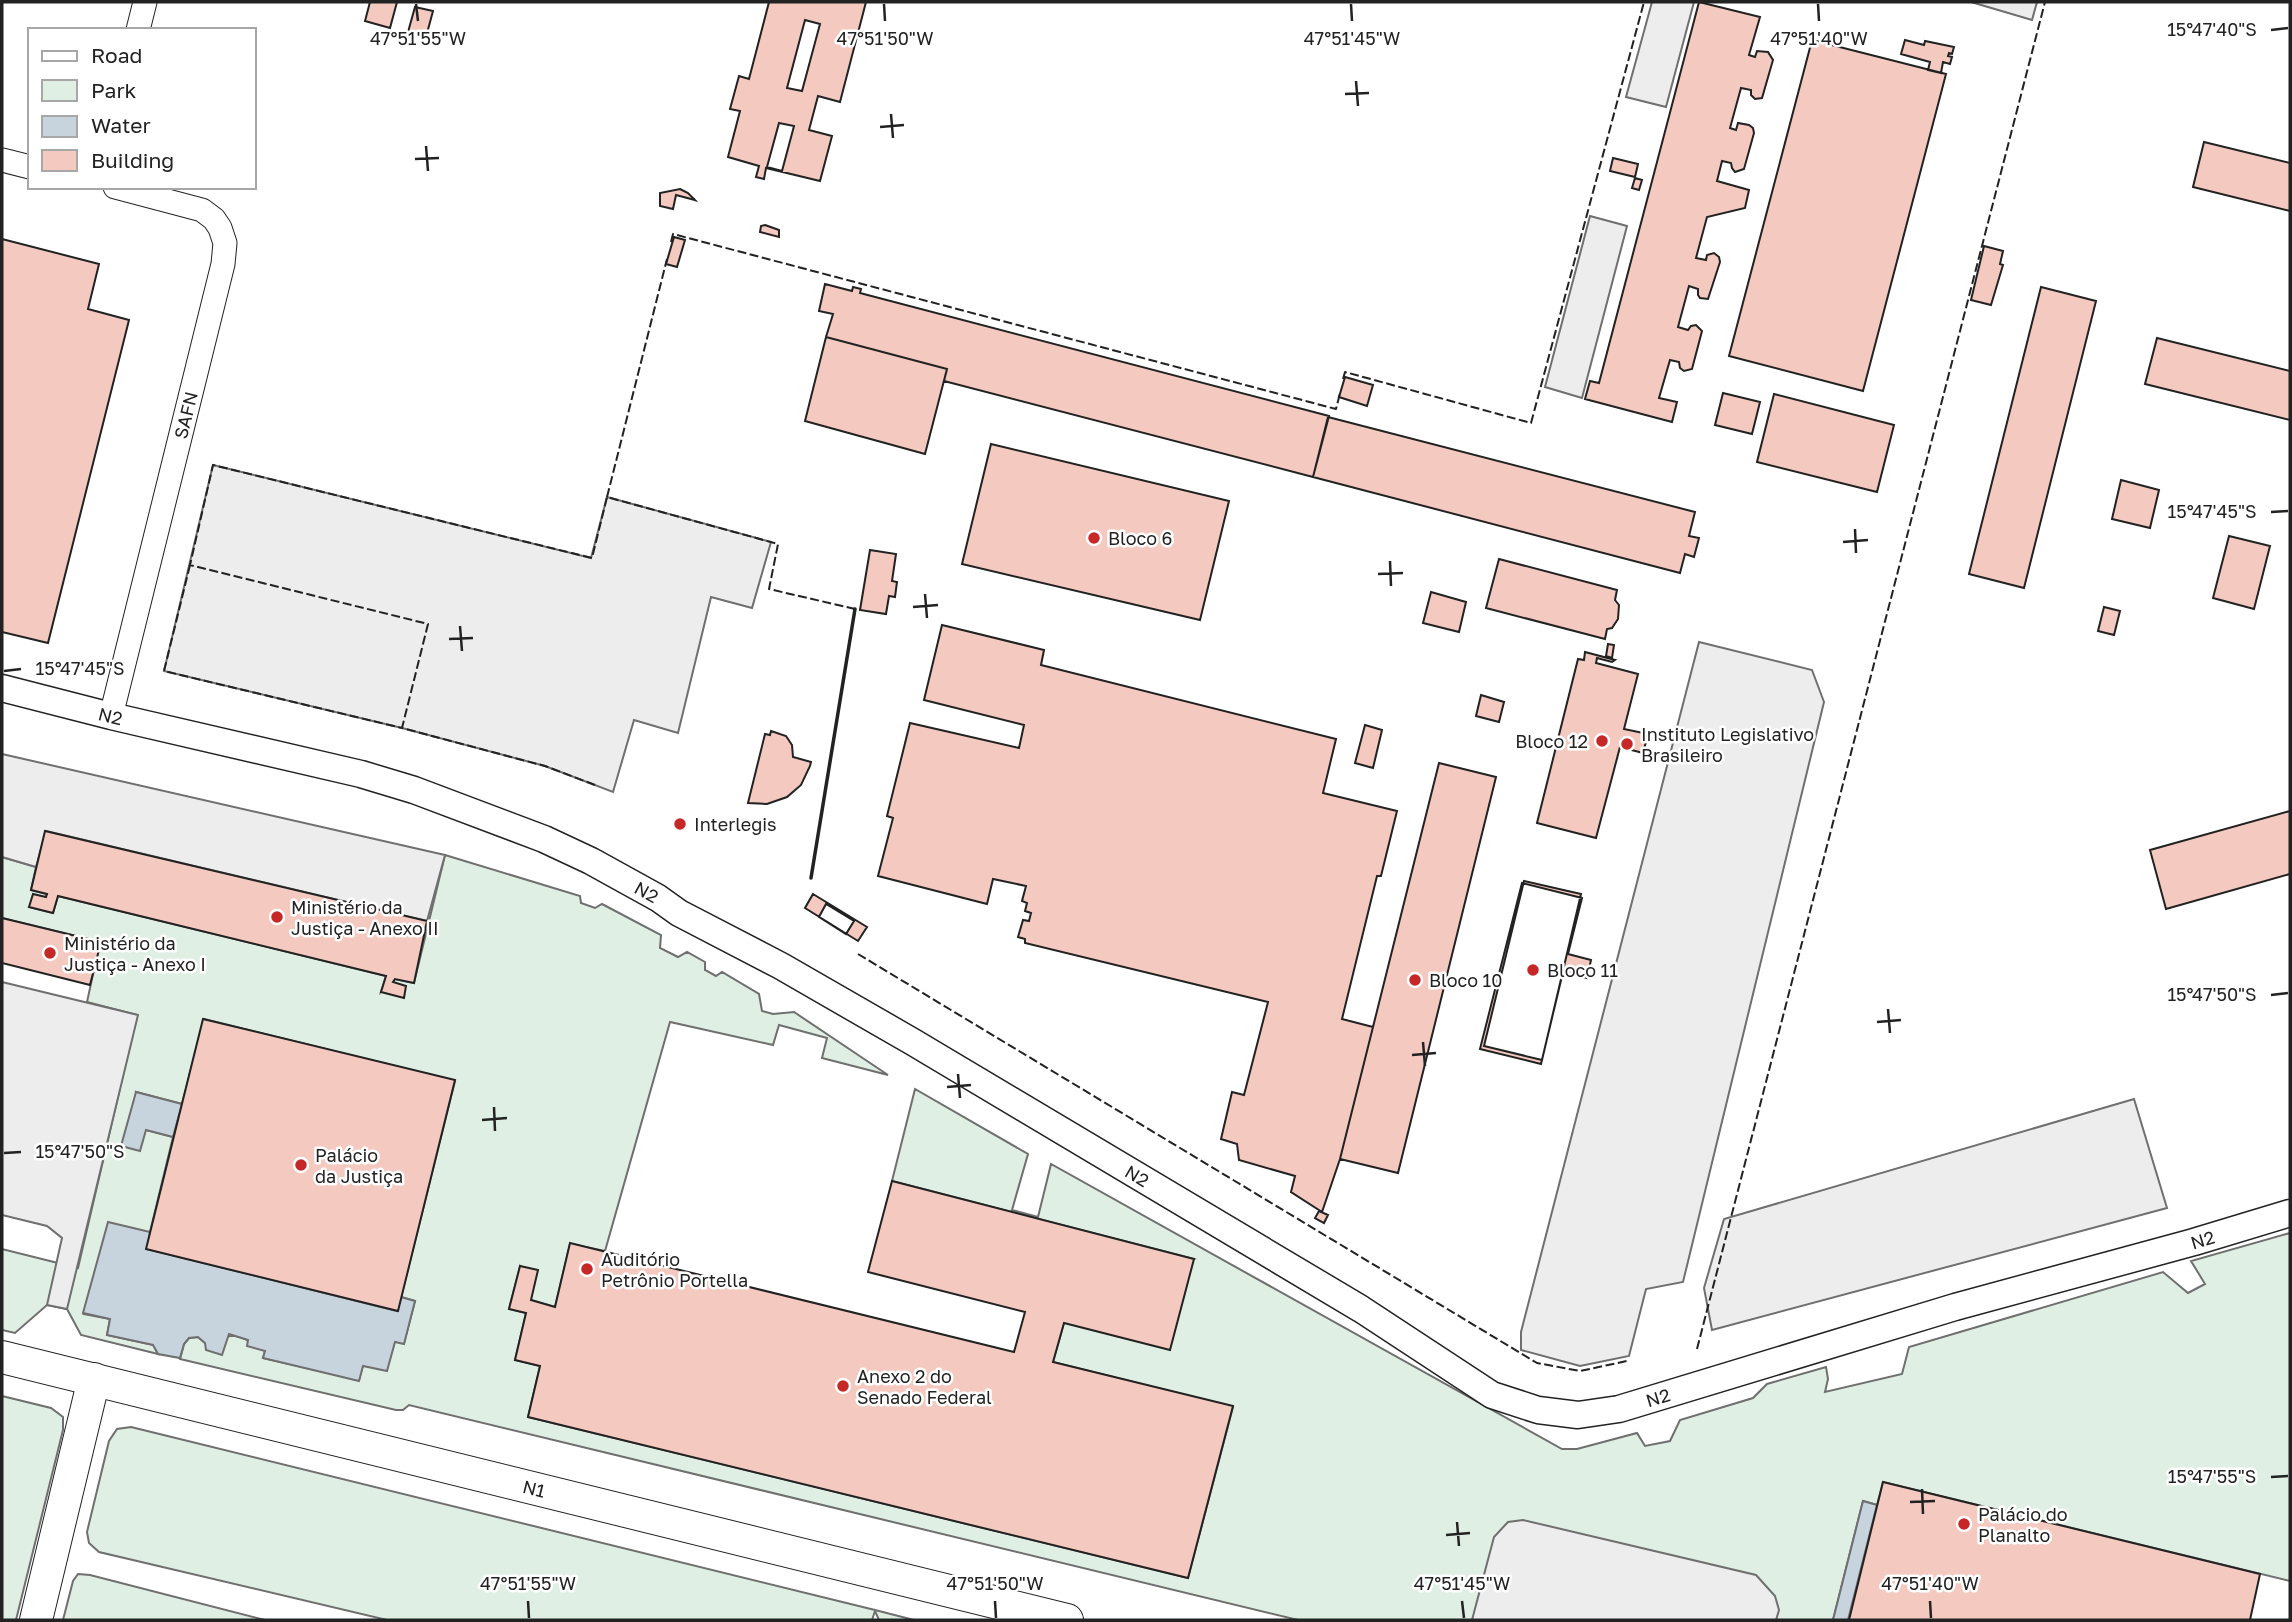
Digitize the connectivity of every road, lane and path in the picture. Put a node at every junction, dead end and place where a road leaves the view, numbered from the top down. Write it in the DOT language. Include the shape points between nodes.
graph roads {
  1 [pos="145,2"];
  2 [pos="138,28"];
  3 [pos="2,160"];
  4 [pos="28,166"];
  5 [pos="123,189"];
  6 [pos="2,688"];
  7 [pos="111,716"];
  8 [pos="2290,1213"];
  9 [pos="2,1356"];
  10 [pos="94,1379"];
  11 [pos="36,1620"];
  12 [pos="1068,1620"];
  1 -- 2 [label="street"];
  3 -- 4 [label="street"];
  5 -- 7 [label="street, SAFN" via="202,209 214,219 225,243"];
  6 -- 7 [label="main road, N2"];
  7 -- 8 [label="main road, N2" via="377,778 490,818 591,861 1007,1097 1361,1309 1492,1395 1538,1410 1578,1415 1619,1409 1955,1307"];
  9 -- 10 [label="highway, N1"];
  10 -- 11 [label="highway"];
  10 -- 12 [label="highway, N1"];
}
